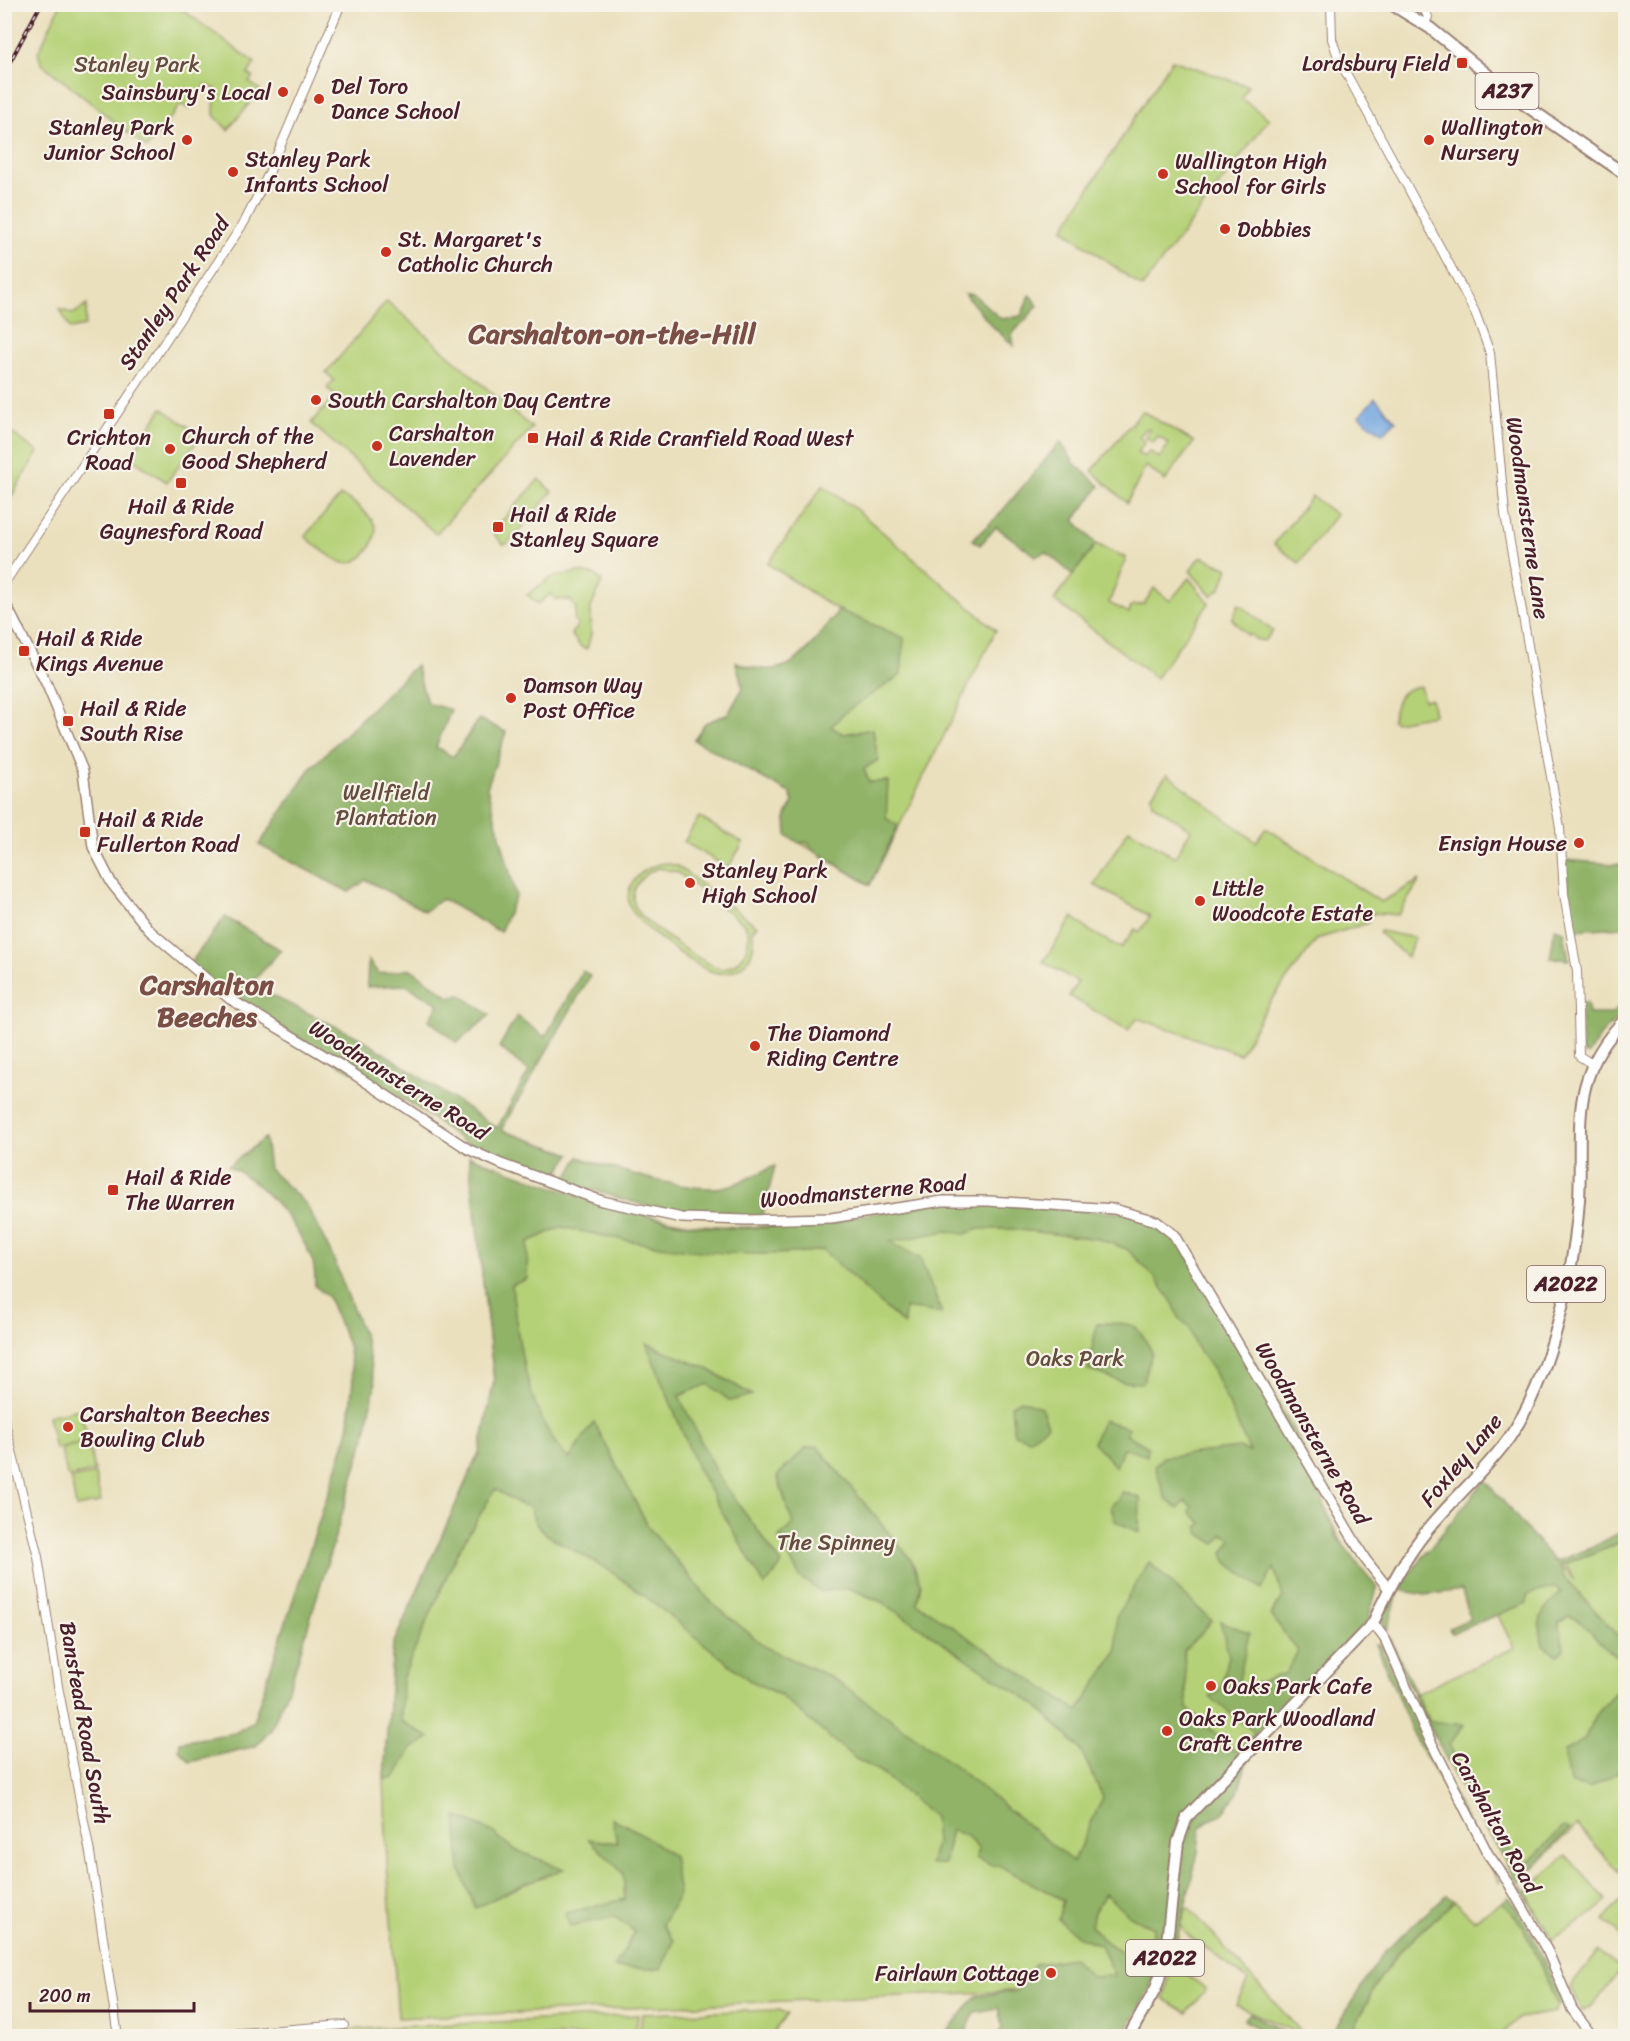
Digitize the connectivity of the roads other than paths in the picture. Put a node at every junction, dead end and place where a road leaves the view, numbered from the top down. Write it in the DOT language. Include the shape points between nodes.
graph roads {
  1 [pos="341,4"];
  2 [pos="1331,4"];
  3 [pos="1391,4"];
  4 [pos="1422,4"];
  5 [pos="1425,24"];
  6 [pos="1626,175"];
  7 [pos="4,584"];
  8 [pos="4,601"];
  9 [pos="1626,1018"];
  10 [pos="1592,1064"];
  11 [pos="4,1419"];
  12 [pos="1388,1587"];
  13 [pos="1373,1623"];
  14 [pos="344,2025"];
  15 [pos="118,2037"];
  16 [pos="201,2037"];
  17 [pos="1130,2037"];
  18 [pos="1592,2037"];
  1 -- 7 [label="street, Stanley Park Road" via="245,220"];
  2 -- 10 [label="street, Woodmansterne Lane" via="1331,32 1339,60 1475,312 1490,353 1505,514 1560,829 1564,894 1577,971 1579,1056"];
  3 -- 5 [label="main road, A237"];
  4 -- 5 [label="street" via="1428,17"];
  5 -- 6 [label="main road, A237" via="1525,105"];
  8 -- 12 [label="main road, Woodmansterne Road" via="47,685 83,771 93,848 112,884 149,930 230,999 468,1149 602,1201 682,1218 831,1218 944,1202 988,1201 1114,1209 1156,1221 1174,1235 1365,1559"];
  9 -- 10 [label="main road, A2022"];
  10 -- 12 [label="main road, Foxley Lane / A2022" via="1581,1097 1577,1223 1545,1368 1509,1438 1424,1534"];
  11 -- 15 [label="street, Banstead Road South" via="38,1557"];
  12 -- 13 [label="main road, Foxley Lane / A2022"];
  13 -- 17 [label="main road, A2022" via="1187,1817 1178,1842 1165,1960 1156,1988"];
  13 -- 18 [label="main road, Carshalton Road" via="1385,1639 1426,1732 1488,1854 1548,1952 1572,2009"];
  14 -- 16 [label="street"];
}
